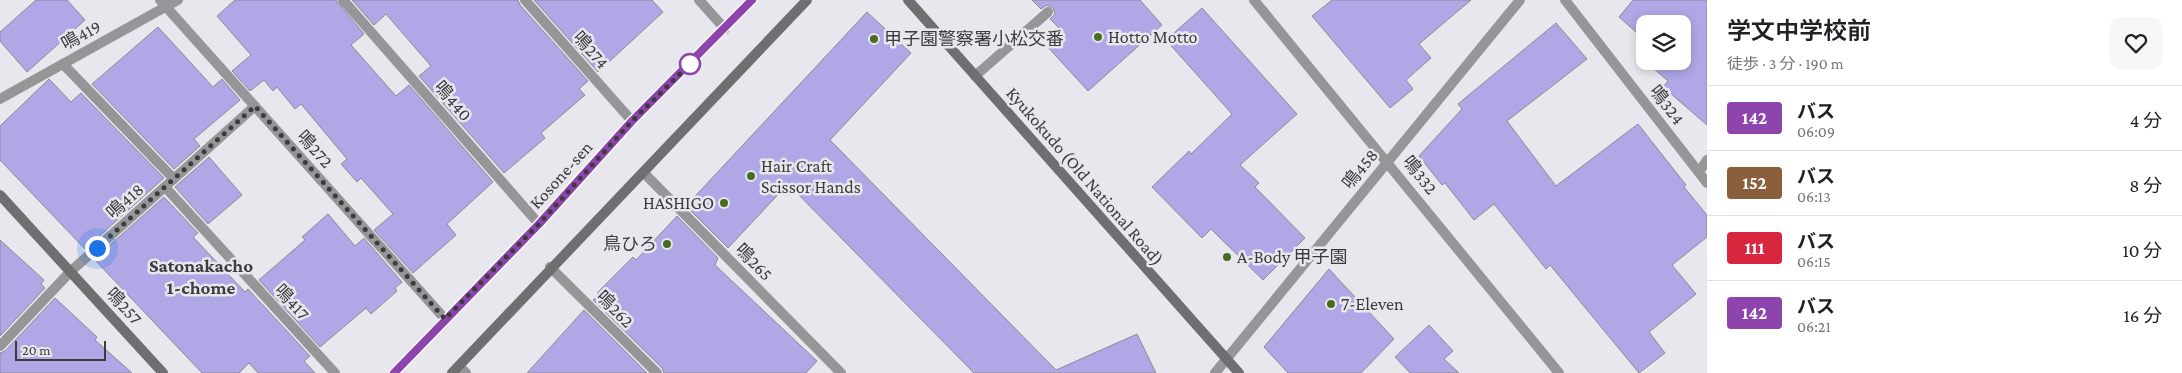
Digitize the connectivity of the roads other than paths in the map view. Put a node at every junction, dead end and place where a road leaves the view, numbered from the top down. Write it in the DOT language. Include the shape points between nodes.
graph roads {
  1 [pos="178,0"];
  2 [pos="343,0"];
  3 [pos="525,0"];
  4 [pos="699,0"];
  5 [pos="752,0"];
  6 [pos="807,0"];
  7 [pos="908,0"];
  8 [pos="1254,0"];
  9 [pos="1520,0"];
  10 [pos="1565,0"];
  11 [pos="162,3"];
  12 [pos="1048,12"];
  13 [pos="725,29"];
  14 [pos="62,64"];
  15 [pos="975,76"];
  16 [pos="0,99"];
  17 [pos="255,106"];
  18 [pos="632,121"];
  19 [pos="1707,160"];
  20 [pos="1388,161"];
  21 [pos="1699,172"];
  22 [pos="644,173"];
  23 [pos="174,179"];
  24 [pos="1707,183"];
  25 [pos="165,188"];
  26 [pos="0,195"];
  27 [pos="539,224"];
  28 [pos="550,268"];
  29 [pos="70,272"];
  30 [pos="445,319"];
  31 [pos="0,346"];
  32 [pos="1227,360"];
  33 [pos="158,371"];
  34 [pos="459,371"];
  35 [pos="335,373"];
  36 [pos="394,373"];
  37 [pos="656,373"];
  38 [pos="841,373"];
  39 [pos="1216,373"];
  40 [pos="1238,373"];
  41 [pos="1559,373"];
  1 -- 11 [label="street, 鳴419"];
  2 -- 27 [label="street, 鳴440"];
  3 -- 18 [label="street, 鳴274"];
  4 -- 13 [label="street"];
  5 -- 13 [label="street, Kosone-sen"];
  6 -- 22 [label="street"];
  7 -- 15 [label="street, Kyukokudo (Old National Road)"];
  8 -- 20 [label="street, 鳴332"];
  9 -- 20 [label="street, 鳴458"];
  10 -- 21 [label="street, 鳴324"];
  11 -- 14 [label="street, 鳴419"];
  11 -- 17 [label="street, 鳴272"];
  12 -- 15 [label="street"];
  13 -- 18 [label="street, Kosone-sen"];
  14 -- 16 [label="street, 鳴419"];
  14 -- 23 [label="street"];
  15 -- 32 [label="street, Kyukokudo (Old National Road)"];
  17 -- 23 [label="street, 鳴418"];
  17 -- 30 [label="street, 鳴272"];
  18 -- 27 [label="street, Kosone-sen"];
  19 -- 21 [label="street"];
  20 -- 32 [label="street, 鳴458"];
  20 -- 41 [label="street, 鳴332"];
  21 -- 24 [label="street, 鳴324"];
  22 -- 28 [label="street"];
  22 -- 38 [label="street, 鳴265"];
  23 -- 25 [label="street, 鳴418"];
  25 -- 29 [label="street, 鳴418"];
  25 -- 35 [label="street, 鳴417"];
  26 -- 29 [label="street, 鳴257"];
  27 -- 30 [label="street, Kosone-sen"];
  28 -- 34 [label="street"];
  28 -- 37 [label="street, 鳴262"];
  29 -- 31 [label="street, 鳴418"];
  29 -- 33 [label="street, 鳴257"];
  30 -- 36 [label="street, Kosone-sen"];
  32 -- 39 [label="street, 鳴458"];
  32 -- 40 [label="street, Kyukokudo (Old National Road)"];
}
